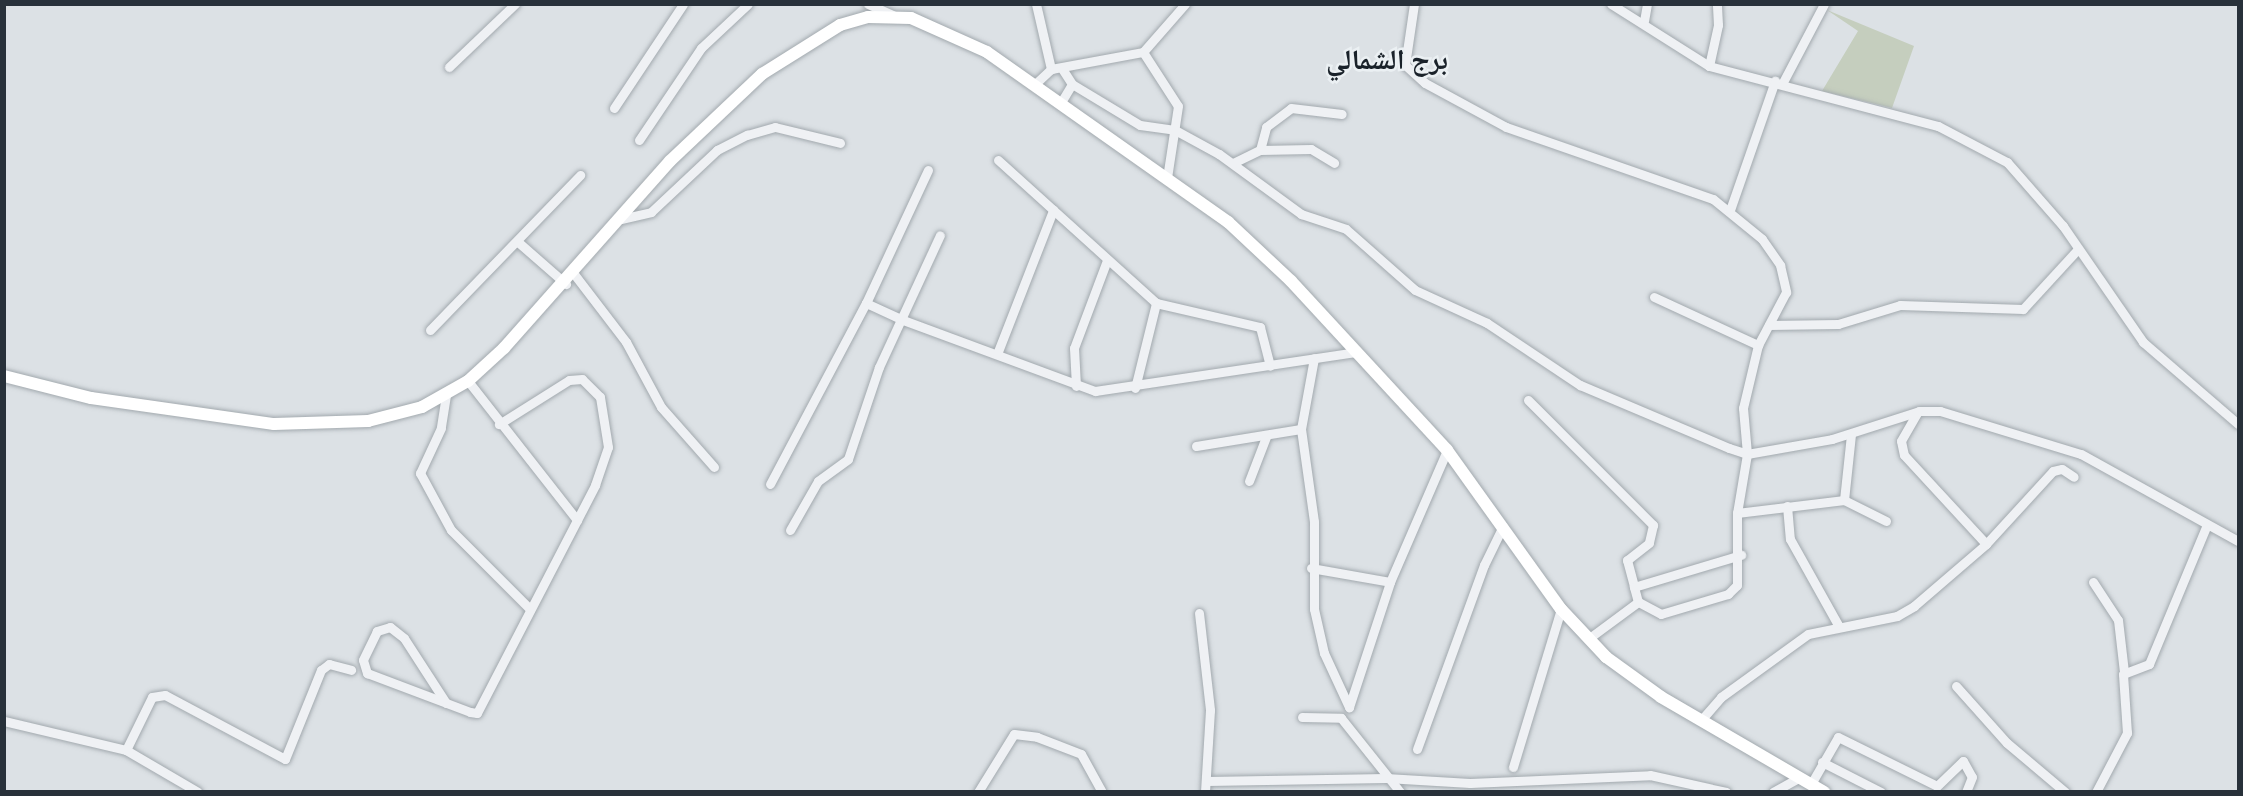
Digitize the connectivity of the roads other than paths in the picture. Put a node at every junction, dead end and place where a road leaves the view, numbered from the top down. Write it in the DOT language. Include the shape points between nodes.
graph roads {
  1 [pos="515,4"];
  2 [pos="683,4"];
  3 [pos="748,4"];
  4 [pos="868,4"];
  5 [pos="1036,4"];
  6 [pos="1185,4"];
  7 [pos="1414,4"];
  8 [pos="1611,4"];
  9 [pos="1647,4"];
  10 [pos="1717,4"];
  11 [pos="1824,4"];
  12 [pos="893,16"];
  13 [pos="1644,21"];
  14 [pos="1143,52"];
  15 [pos="1709,66"];
  16 [pos="449,67"];
  17 [pos="1051,69"];
  18 [pos="1063,70"];
  19 [pos="1779,83"];
  20 [pos="1072,84"];
  21 [pos="1034,85"];
  22 [pos="1059,104"];
  23 [pos="614,108"];
  24 [pos="1342,114"];
  25 [pos="1175,130"];
  26 [pos="639,140"];
  27 [pos="840,143"];
  28 [pos="1260,150"];
  29 [pos="998,160"];
  30 [pos="1233,163"];
  31 [pos="1334,163"];
  32 [pos="928,170"];
  33 [pos="580,175"];
  34 [pos="1167,178"];
  35 [pos="1053,210"];
  36 [pos="1730,210"];
  37 [pos="621,219"];
  38 [pos="940,235"];
  39 [pos="518,242"];
  40 [pos="2077,250"];
  41 [pos="1107,260"];
  42 [pos="570,279"];
  43 [pos="1654,297"];
  44 [pos="866,303"];
  45 [pos="1156,303"];
  46 [pos="903,320"];
  47 [pos="1769,326"];
  48 [pos="430,330"];
  49 [pos="1758,345"];
  50 [pos="1357,352"];
  51 [pos="997,354"];
  52 [pos="1314,358"];
  53 [pos="1270,366"];
  54 [pos="4,376"];
  55 [pos="468,381"];
  56 [pos="1076,386"];
  57 [pos="1135,388"];
  58 [pos="446,396"];
  59 [pos="1528,400"];
  60 [pos="1917,413"];
  61 [pos="499,424"];
  62 [pos="2238,424"];
  63 [pos="1302,429"];
  64 [pos="1851,434"];
  65 [pos="1266,437"];
  66 [pos="1196,446"];
  67 [pos="1447,450"];
  68 [pos="1747,454"];
  69 [pos="714,467"];
  70 [pos="2074,477"];
  71 [pos="1249,481"];
  72 [pos="770,484"];
  73 [pos="1844,500"];
  74 [pos="1787,506"];
  75 [pos="1737,513"];
  76 [pos="577,520"];
  77 [pos="1886,520"];
  78 [pos="2207,525"];
  79 [pos="1503,526"];
  80 [pos="790,530"];
  81 [pos="2238,541"];
  82 [pos="1986,544"];
  83 [pos="1741,555"];
  84 [pos="1311,568"];
  85 [pos="1390,582"];
  86 [pos="2093,582"];
  87 [pos="1634,587"];
  88 [pos="1638,602"];
  89 [pos="530,609"];
  90 [pos="1561,609"];
  91 [pos="1199,613"];
  92 [pos="1838,625"];
  93 [pos="1588,639"];
  94 [pos="351,670"];
  95 [pos="2124,672"];
  96 [pos="1956,686"];
  97 [pos="446,703"];
  98 [pos="1302,717"];
  99 [pos="1702,719"];
  100 [pos="4,721"];
  101 [pos="1417,749"];
  102 [pos="126,750"];
  103 [pos="1822,762"];
  104 [pos="1513,767"];
  105 [pos="1386,778"];
  106 [pos="1805,780"];
  107 [pos="1207,781"];
  108 [pos="1470,783"];
  109 [pos="198,792"];
  110 [pos="978,792"];
  111 [pos="1102,792"];
  112 [pos="1205,792"];
  113 [pos="1400,792"];
  114 [pos="1478,792"];
  115 [pos="1726,792"];
  116 [pos="1773,792"];
  117 [pos="1824,792"];
  118 [pos="1881,792"];
  119 [pos="1966,792"];
  120 [pos="2065,792"];
  121 [pos="2096,792"];
  1 -- 16 [label="street"];
  2 -- 23 [label="street"];
  3 -- 26 [label="street" via="701,48"];
  4 -- 12 [label="street"];
  5 -- 17 [label="street"];
  6 -- 14 [label="street"];
  7 -- 36 [label="street" via="1405,65 1440,93 1506,127 1695,191"];
  8 -- 13 [label="street"];
  9 -- 13 [label="street"];
  10 -- 15 [label="street" via="1718,25"];
  11 -- 19 [label="street"];
  12 -- 21 [label="main road" via="956,35"];
  12 -- 37 [label="main road" via="840,25 762,74 697,133"];
  13 -- 15 [label="street" via="1677,50"];
  14 -- 18 [label="street" via="1107,56"];
  14 -- 25 [label="street" via="1174,97"];
  15 -- 19 [label="street"];
  17 -- 18 [label="street"];
  17 -- 21 [label="street"];
  18 -- 20 [label="street"];
  19 -- 36 [label="street"];
  19 -- 40 [label="street" via="1938,126 1975,142 2032,188"];
  20 -- 22 [label="street"];
  20 -- 25 [label="street" via="1140,125"];
  21 -- 22 [label="main road"];
  22 -- 34 [label="main road"];
  24 -- 28 [label="street" via="1291,108 1266,127"];
  25 -- 30 [label="street"];
  25 -- 34 [label="street"];
  27 -- 37 [label="street" via="775,127 747,135 717,150 656,208"];
  28 -- 30 [label="street"];
  28 -- 31 [label="street" via="1311,149"];
  29 -- 35 [label="street"];
  30 -- 68 [label="street" via="1291,209 1346,229 1415,290 1487,323 1580,386"];
  32 -- 44 [label="street"];
  33 -- 39 [label="street"];
  34 -- 50 [label="main road" via="1253,245"];
  35 -- 41 [label="street"];
  35 -- 51 [label="street"];
  36 -- 47 [label="street" via="1780,265 1786,292"];
  37 -- 42 [label="main road"];
  38 -- 46 [label="street"];
  39 -- 42 [label="street"];
  39 -- 48 [label="street"];
  40 -- 47 [label="street" via="2023,309 1900,305 1838,324"];
  40 -- 62 [label="street" via="2143,342"];
  41 -- 45 [label="street"];
  41 -- 56 [label="street" via="1074,348"];
  42 -- 55 [label="main road"];
  42 -- 69 [label="street" via="626,342 656,401"];
  43 -- 49 [label="street"];
  44 -- 46 [label="street"];
  44 -- 72 [label="street"];
  45 -- 53 [label="street" via="1253,323 1267,341"];
  45 -- 57 [label="street"];
  46 -- 51 [label="street"];
  46 -- 80 [label="street" via="870,388 848,459 818,481"];
  47 -- 49 [label="street"];
  49 -- 68 [label="street" via="1743,408"];
  50 -- 52 [label="street"];
  50 -- 67 [label="main road"];
  51 -- 56 [label="street"];
  52 -- 53 [label="street"];
  52 -- 63 [label="street"];
  53 -- 57 [label="street"];
  54 -- 58 [label="main road" via="91,398 274,424 368,421"];
  55 -- 58 [label="main road"];
  55 -- 61 [label="street"];
  56 -- 57 [label="street" via="1106,392"];
  58 -- 89 [label="street" via="441,428 420,473 451,530"];
  59 -- 87 [label="street" via="1653,525 1649,543 1627,560"];
  60 -- 64 [label="street"];
  60 -- 78 [label="street" via="1940,411 1995,424 2081,454"];
  60 -- 82 [label="street" via="1901,441 1904,455"];
  61 -- 76 [label="street"];
  61 -- 76 [label="street" via="569,380 590,383 606,414 608,447"];
  63 -- 65 [label="street"];
  63 -- 84 [label="street" via="1314,522"];
  64 -- 68 [label="street"];
  64 -- 73 [label="street"];
  65 -- 66 [label="street"];
  65 -- 71 [label="street"];
  67 -- 79 [label="main road"];
  67 -- 85 [label="street"];
  68 -- 75 [label="street"];
  70 -- 82 [label="street" via="2062,469 2054,471"];
  73 -- 74 [label="street"];
  73 -- 77 [label="street"];
  74 -- 75 [label="street"];
  74 -- 92 [label="street" via="1790,539"];
  75 -- 83 [label="street"];
  76 -- 89 [label="street"];
  78 -- 81 [label="street"];
  78 -- 95 [label="street" via="2149,664"];
  79 -- 90 [label="main road"];
  79 -- 101 [label="street" via="1484,566"];
  82 -- 92 [label="street" via="1897,616"];
  83 -- 87 [label="street"];
  83 -- 88 [label="street" via="1737,585 1728,594 1661,614"];
  84 -- 85 [label="street"];
  84 -- 85 [label="street" via="1324,653 1349,707"];
  86 -- 95 [label="street" via="2118,620"];
  87 -- 88 [label="street"];
  88 -- 93 [label="street"];
  89 -- 97 [label="street" via="478,712"];
  90 -- 93 [label="main road"];
  90 -- 104 [label="street"];
  91 -- 107 [label="street" via="1210,710"];
  92 -- 99 [label="street" via="1799,640 1721,697"];
  93 -- 99 [label="main road" via="1634,679"];
  94 -- 102 [label="street" via="329,664 321,669 285,759 165,695 152,697"];
  95 -- 121 [label="street" via="2127,733"];
  96 -- 120 [label="street" via="2007,743"];
  97 -- 97 [label="street" via="405,638 390,627 376,631 363,660 367,673"];
  98 -- 105 [label="street" via="1341,718"];
  99 -- 106 [label="main road"];
  100 -- 102 [label="street"];
  102 -- 109 [label="street"];
  103 -- 106 [label="street"];
  103 -- 118 [label="street"];
  103 -- 119 [label="street" via="1838,737 1937,786 1963,761 1972,777"];
  105 -- 107 [label="street"];
  105 -- 108 [label="street"];
  105 -- 113 [label="street"];
  106 -- 116 [label="street"];
  106 -- 117 [label="main road"];
  107 -- 112 [label="street"];
  108 -- 114 [label="street"];
  108 -- 115 [label="street" via="1650,775"];
  110 -- 111 [label="street" via="1014,735 1037,737 1081,754"];
}
